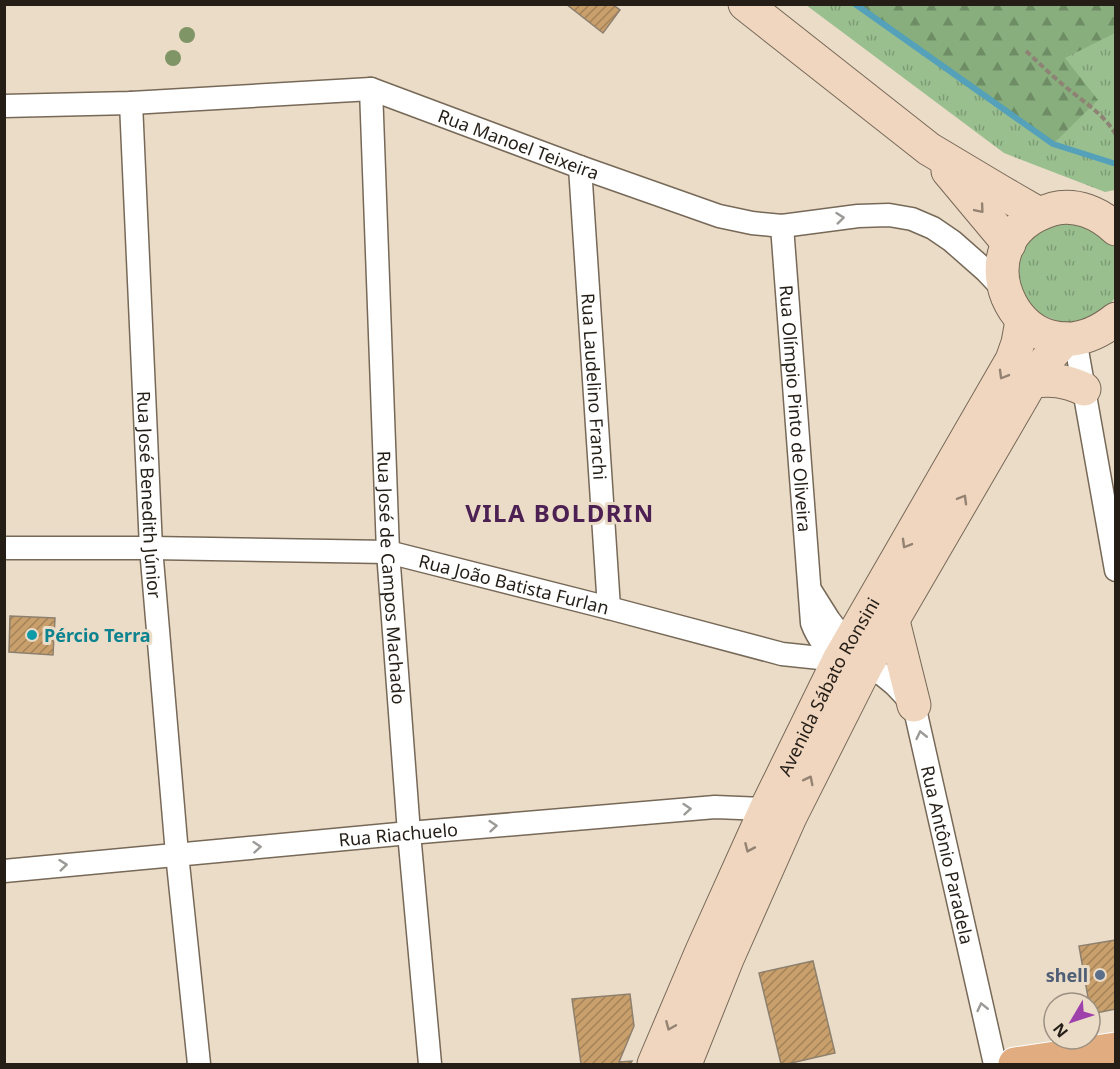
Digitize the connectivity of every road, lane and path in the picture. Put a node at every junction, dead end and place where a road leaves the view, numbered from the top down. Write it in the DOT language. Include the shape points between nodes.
graph roads {
  1 [pos="745,4"];
  2 [pos="1026,51"];
  3 [pos="371,89"];
  4 [pos="131,103"];
  5 [pos="4,106"];
  6 [pos="1116,135"];
  7 [pos="929,148"];
  8 [pos="580,167"];
  9 [pos="1039,214"];
  10 [pos="1108,217"];
  11 [pos="782,226"];
  12 [pos="1009,244"];
  13 [pos="1004,290"];
  14 [pos="1116,319"];
  15 [pos="1022,321"];
  16 [pos="1070,339"];
  17 [pos="1031,382"];
  18 [pos="1084,389"];
  19 [pos="4,548"];
  20 [pos="151,548"];
  21 [pos="388,552"];
  22 [pos="1116,570"];
  23 [pos="609,608"];
  24 [pos="893,621"];
  25 [pos="851,657"];
  26 [pos="914,705"];
  27 [pos="778,813"];
  28 [pos="409,832"];
  29 [pos="177,854"];
  30 [pos="4,871"];
  31 [pos="714,955"];
  32 [pos="1116,1049"];
  33 [pos="1076,1060"];
  34 [pos="199,1065"];
  35 [pos="430,1065"];
  36 [pos="654,1065"];
  37 [pos="685,1065"];
  38 [pos="995,1065"];
  39 [pos="1015,1065"];
  1 -- 7 [label="street"];
  2 -- 6 [label="path" via="1098,112"];
  3 -- 4 [label="street, Rua Manoel Teixeira"];
  3 -- 8 [label="street, Rua Manoel Teixeira"];
  3 -- 21 [label="street, Rua José de Campos Machado"];
  4 -- 5 [label="street, Rua Manoel Teixeira"];
  4 -- 20 [label="street, Rua José Benedith Júnior"];
  7 -- 9 [label="street"];
  7 -- 12 [label="street, one-way"];
  8 -- 11 [label="street, Rua Manoel Teixeira" via="719,216"];
  8 -- 23 [label="street, Rua Laudelino Franchi"];
  9 -- 10 [label="street" via="1056,208 1075,208"];
  9 -- 12 [label="street" via="1021,226"];
  11 -- 13 [label="street, Rua Manoel Teixeira, one-way" via="868,216 912,219 952,241"];
  11 -- 25 [label="street, Rua Olímpio Pinto de Oliveira" via="810,590"];
  12 -- 13 [label="street" via="1002,266"];
  13 -- 15 [label="street"];
  14 -- 16 [label="street" via="1104,329"];
  15 -- 16 [label="street" via="1050,336"];
  15 -- 25 [label="street, Avenida Sábato Ronsini, one-way" via="1012,360"];
  16 -- 17 [label="street, Avenida Sábato Ronsini"];
  16 -- 18 [label="street"];
  17 -- 18 [label="street" via="1058,380"];
  24 -- 17 [label="street, Avenida Sábato Ronsini, one-way"];
  18 -- 22 [label="street"];
  19 -- 20 [label="street, Rua João Batista Furlan"];
  20 -- 21 [label="street, Rua João Batista Furlan"];
  20 -- 29 [label="street, Rua José Benedith Júnior"];
  21 -- 23 [label="street, Rua João Batista Furlan"];
  21 -- 28 [label="street, Rua José de Campos Machado"];
  23 -- 25 [label="street, Rua João Batista Furlan" via="782,654"];
  24 -- 25 [label="street, Avenida Sábato Ronsini"];
  24 -- 26 [label="street"];
  25 -- 26 [label="street" via="883,675"];
  25 -- 27 [label="street, Avenida Sábato Ronsini"];
  38 -- 26 [label="street, Rua Antônio Paradela, one-way"];
  28 -- 27 [label="street, Rua Riachuelo, one-way" via="715,807"];
  27 -- 31 [label="street, Avenida Sábato Ronsini"];
  29 -- 28 [label="street, Rua Riachuelo, one-way"];
  28 -- 35 [label="street, Rua José de Campos Machado"];
  30 -- 29 [label="street, Rua Riachuelo, one-way"];
  29 -- 34 [label="street, Rua José Benedith Júnior"];
  31 -- 36 [label="street, Avenida Sábato Ronsini, one-way"];
  31 -- 37 [label="street, Avenida Sábato Ronsini"];
  32 -- 33 [label="main road"];
  33 -- 39 [label="main road"];
}
